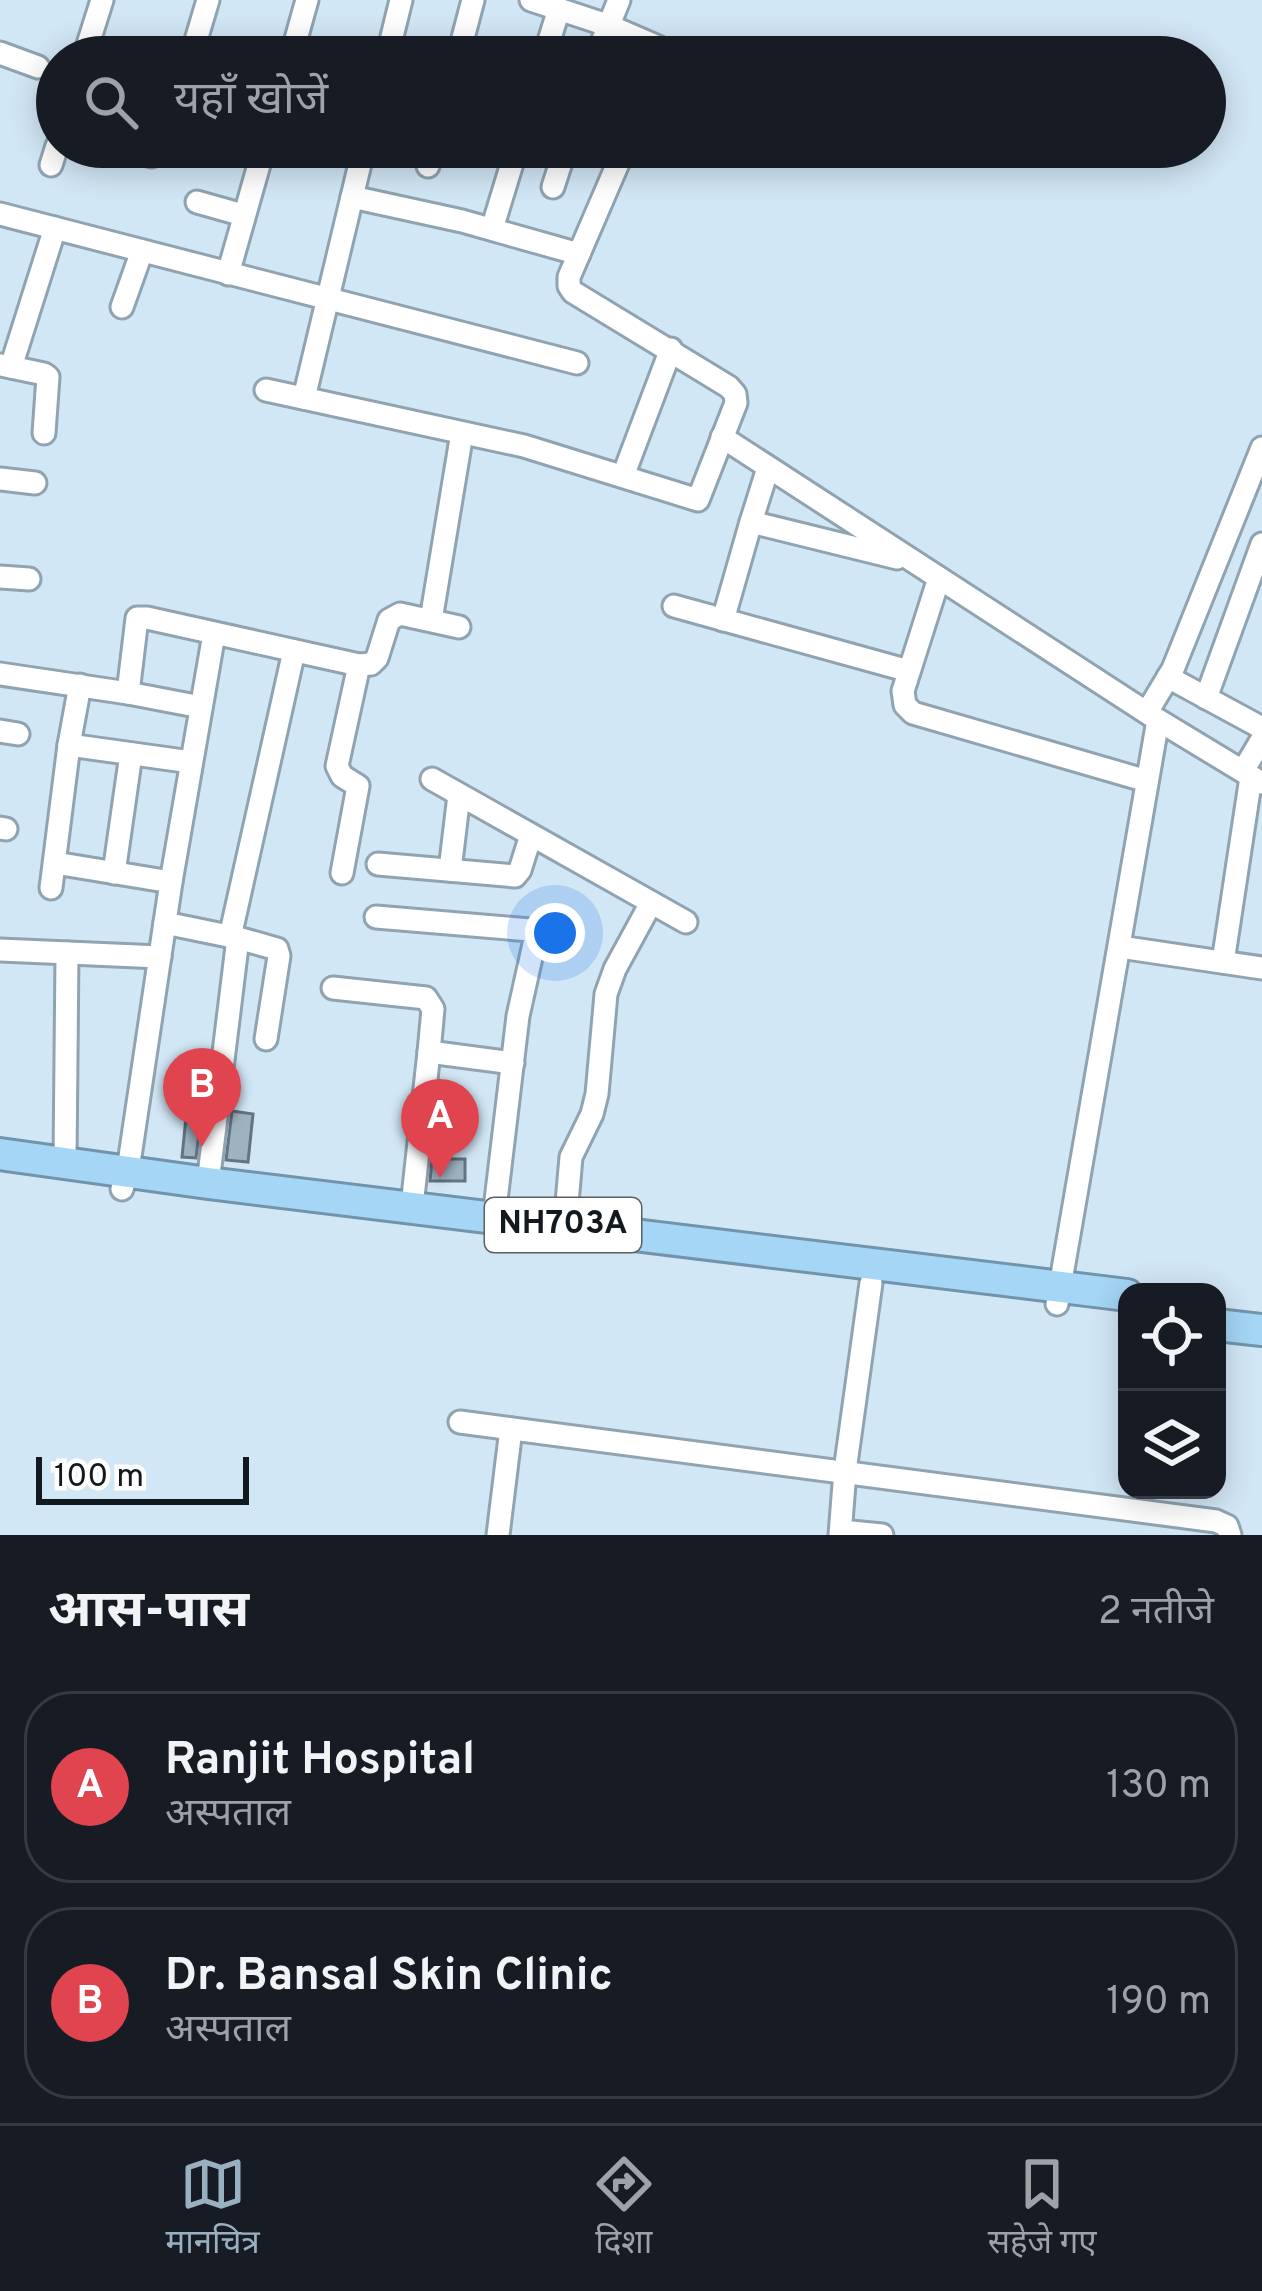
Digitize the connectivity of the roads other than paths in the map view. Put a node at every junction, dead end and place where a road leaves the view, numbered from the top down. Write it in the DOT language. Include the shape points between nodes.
graph roads {
  1 [pos="102,0"];
  2 [pos="208,0"];
  3 [pos="307,0"];
  4 [pos="401,0"];
  5 [pos="473,0"];
  6 [pos="531,0"];
  7 [pos="619,0"];
  8 [pos="559,9"];
  9 [pos="607,26"];
  10 [pos="91,36"];
  11 [pos="197,36"];
  12 [pos="297,36"];
  13 [pos="392,36"];
  14 [pos="464,36"];
  15 [pos="551,36"];
  16 [pos="603,36"];
  17 [pos="631,36"];
  18 [pos="0,53"];
  19 [pos="36,66"];
  20 [pos="257,168"];
  21 [pos="359,168"];
  22 [pos="511,168"];
  23 [pos="559,168"];
  24 [pos="616,168"];
  25 [pos="553,187"];
  26 [pos="352,197"];
  27 [pos="197,202"];
  28 [pos="0,214"];
  29 [pos="243,214"];
  30 [pos="55,228"];
  31 [pos="492,229"];
  32 [pos="142,251"];
  33 [pos="579,254"];
  34 [pos="228,274"];
  35 [pos="326,299"];
  36 [pos="122,307"];
  37 [pos="671,350"];
  38 [pos="577,363"];
  39 [pos="5,366"];
  40 [pos="266,390"];
  41 [pos="304,398"];
  42 [pos="44,433"];
  43 [pos="462,433"];
  44 [pos="722,437"];
  45 [pos="1262,448"];
  46 [pos="768,468"];
  47 [pos="623,476"];
  48 [pos="0,478"];
  49 [pos="1255,482"];
  50 [pos="34,483"];
  51 [pos="752,523"];
  52 [pos="1262,544"];
  53 [pos="915,562"];
  54 [pos="0,577"];
  55 [pos="939,578"];
  56 [pos="28,579"];
  57 [pos="674,607"];
  58 [pos="431,620"];
  59 [pos="723,620"];
  60 [pos="459,627"];
  61 [pos="214,634"];
  62 [pos="294,651"];
  63 [pos="359,665"];
  64 [pos="909,670"];
  65 [pos="0,674"];
  66 [pos="1168,677"];
  67 [pos="80,685"];
  68 [pos="128,693"];
  69 [pos="1211,700"];
  70 [pos="201,707"];
  71 [pos="1152,716"];
  72 [pos="1262,728"];
  73 [pos="1262,739"];
  74 [pos="1193,741"];
  75 [pos="69,745"];
  76 [pos="131,754"];
  77 [pos="191,763"];
  78 [pos="1252,777"];
  79 [pos="432,779"];
  80 [pos="1148,781"];
  81 [pos="459,795"];
  82 [pos="531,836"];
  83 [pos="55,862"];
  84 [pos="378,864"];
  85 [pos="451,870"];
  86 [pos="114,873"];
  87 [pos="342,873"];
  88 [pos="171,882"];
  89 [pos="51,888"];
  90 [pos="651,903"];
  91 [pos="376,917"];
  92 [pos="686,922"];
  93 [pos="165,923"];
  94 [pos="234,937"];
  95 [pos="1120,946"];
  96 [pos="0,950"];
  97 [pos="67,952"];
  98 [pos="160,957"];
  99 [pos="1223,962"];
  100 [pos="1262,968"];
  101 [pos="333,988"];
  102 [pos="266,1039"];
  103 [pos="429,1052"];
  104 [pos="513,1063"];
  105 [pos="0,1154"];
  106 [pos="65,1162"];
  107 [pos="0,1173"];
  108 [pos="125,1179"];
  109 [pos="208,1183"];
  110 [pos="412,1206"];
  111 [pos="494,1217"];
  112 [pos="566,1226"];
  113 [pos="871,1282"];
  114 [pos="1059,1295"];
  115 [pos="1118,1295"];
  116 [pos="1226,1307"];
  117 [pos="1118,1311"];
  118 [pos="1262,1312"];
  119 [pos="1226,1326"];
  120 [pos="1262,1330"];
  121 [pos="460,1422"];
  122 [pos="511,1429"];
  123 [pos="845,1471"];
  124 [pos="841,1533"];
  125 [pos="498,1535"];
  126 [pos="882,1535"];
  127 [pos="1230,1535"];
  1 -- 10 [label="street"];
  2 -- 11 [label="street"];
  3 -- 12 [label="street"];
  4 -- 13 [label="street"];
  5 -- 14 [label="street"];
  6 -- 8 [label="street"];
  7 -- 9 [label="street"];
  8 -- 9 [label="street"];
  8 -- 15 [label="street"];
  9 -- 16 [label="street"];
  9 -- 17 [label="street"];
  18 -- 19 [label="street"];
  20 -- 29 [label="street"];
  21 -- 26 [label="street"];
  22 -- 31 [label="street"];
  23 -- 25 [label="street"];
  24 -- 33 [label="street"];
  26 -- 31 [label="street"];
  26 -- 35 [label="street"];
  27 -- 29 [label="street"];
  28 -- 30 [label="street"];
  29 -- 34 [label="street"];
  30 -- 32 [label="street"];
  30 -- 39 [label="street"];
  31 -- 33 [label="street"];
  32 -- 34 [label="street"];
  32 -- 36 [label="street"];
  33 -- 37 [label="street" via="569,277 573,292"];
  34 -- 35 [label="street"];
  35 -- 38 [label="street"];
  35 -- 41 [label="street"];
  37 -- 44 [label="street" via="735,394"];
  37 -- 47 [label="street"];
  39 -- 42 [label="street" via="48,377"];
  40 -- 41 [label="street"];
  41 -- 43 [label="street"];
  43 -- 47 [label="street"];
  43 -- 58 [label="street"];
  44 -- 46 [label="street"];
  44 -- 47 [label="street" via="698,500"];
  45 -- 49 [label="street"];
  46 -- 51 [label="street"];
  46 -- 53 [label="street"];
  48 -- 50 [label="street"];
  49 -- 66 [label="street"];
  51 -- 53 [label="street"];
  51 -- 59 [label="street"];
  52 -- 69 [label="street"];
  53 -- 55 [label="street"];
  54 -- 56 [label="street"];
  55 -- 64 [label="street"];
  55 -- 71 [label="street"];
  57 -- 59 [label="street"];
  58 -- 60 [label="street"];
  58 -- 63 [label="street" via="393,615 376,658"];
  59 -- 64 [label="street"];
  61 -- 62 [label="street"];
  61 -- 68 [label="street" via="136,618"];
  61 -- 70 [label="street"];
  62 -- 63 [label="street"];
  62 -- 94 [label="street"];
  63 -- 87 [label="street" via="337,766 358,792"];
  64 -- 80 [label="street" via="904,705 913,712"];
  65 -- 67 [label="street"];
  66 -- 69 [label="street"];
  66 -- 71 [label="street"];
  67 -- 68 [label="street"];
  67 -- 75 [label="street"];
  68 -- 70 [label="street"];
  69 -- 72 [label="street"];
  69 -- 74 [label="street"];
  70 -- 77 [label="street"];
  71 -- 74 [label="street"];
  71 -- 80 [label="street"];
  73 -- 78 [label="street"];
  74 -- 78 [label="street"];
  75 -- 76 [label="street"];
  75 -- 83 [label="street"];
  76 -- 77 [label="street"];
  76 -- 86 [label="street"];
  77 -- 88 [label="street"];
  78 -- 99 [label="street"];
  79 -- 81 [label="street"];
  80 -- 95 [label="street"];
  81 -- 82 [label="street"];
  81 -- 85 [label="street"];
  82 -- 85 [label="street" via="515,876"];
  82 -- 90 [label="street"];
  83 -- 86 [label="street"];
  83 -- 89 [label="street"];
  84 -- 85 [label="street"];
  86 -- 88 [label="street"];
  88 -- 93 [label="street"];
  90 -- 92 [label="street"];
  90 -- 112 [label="street" via="605,994 597,1094 571,1156"];
  91 -- 104 [label="street" via="534,932"];
  93 -- 94 [label="street"];
  93 -- 98 [label="street"];
  94 -- 102 [label="street" via="277,949"];
  94 -- 109 [label="street"];
  95 -- 99 [label="street"];
  95 -- 114 [label="street"];
  96 -- 97 [label="street"];
  97 -- 98 [label="street"];
  97 -- 106 [label="street"];
  98 -- 108 [label="street"];
  99 -- 100 [label="street"];
  101 -- 103 [label="street" via="426,998 433,1009"];
  103 -- 104 [label="street"];
  103 -- 110 [label="street"];
  104 -- 111 [label="street"];
  105 -- 106 [label="highway, NH703A"];
  106 -- 108 [label="highway, NH703A"];
  107 -- 108 [label="highway, NH703A"];
  108 -- 109 [label="highway, NH703A"];
  108 -- 113 [label="highway, NH703A"];
  109 -- 110 [label="highway, NH703A"];
  110 -- 111 [label="highway, NH703A"];
  111 -- 112 [label="highway, NH703A"];
  112 -- 114 [label="highway, NH703A"];
  113 -- 114 [label="highway, NH703A"];
  113 -- 123 [label="street"];
  114 -- 115 [label="highway, NH703A"];
  114 -- 117 [label="highway, NH703A"];
  116 -- 118 [label="highway"];
  119 -- 120 [label="highway"];
  121 -- 122 [label="street"];
  122 -- 123 [label="street"];
  122 -- 125 [label="street"];
  123 -- 124 [label="street"];
  123 -- 127 [label="street" via="1216,1521"];
  124 -- 126 [label="street"];
}
